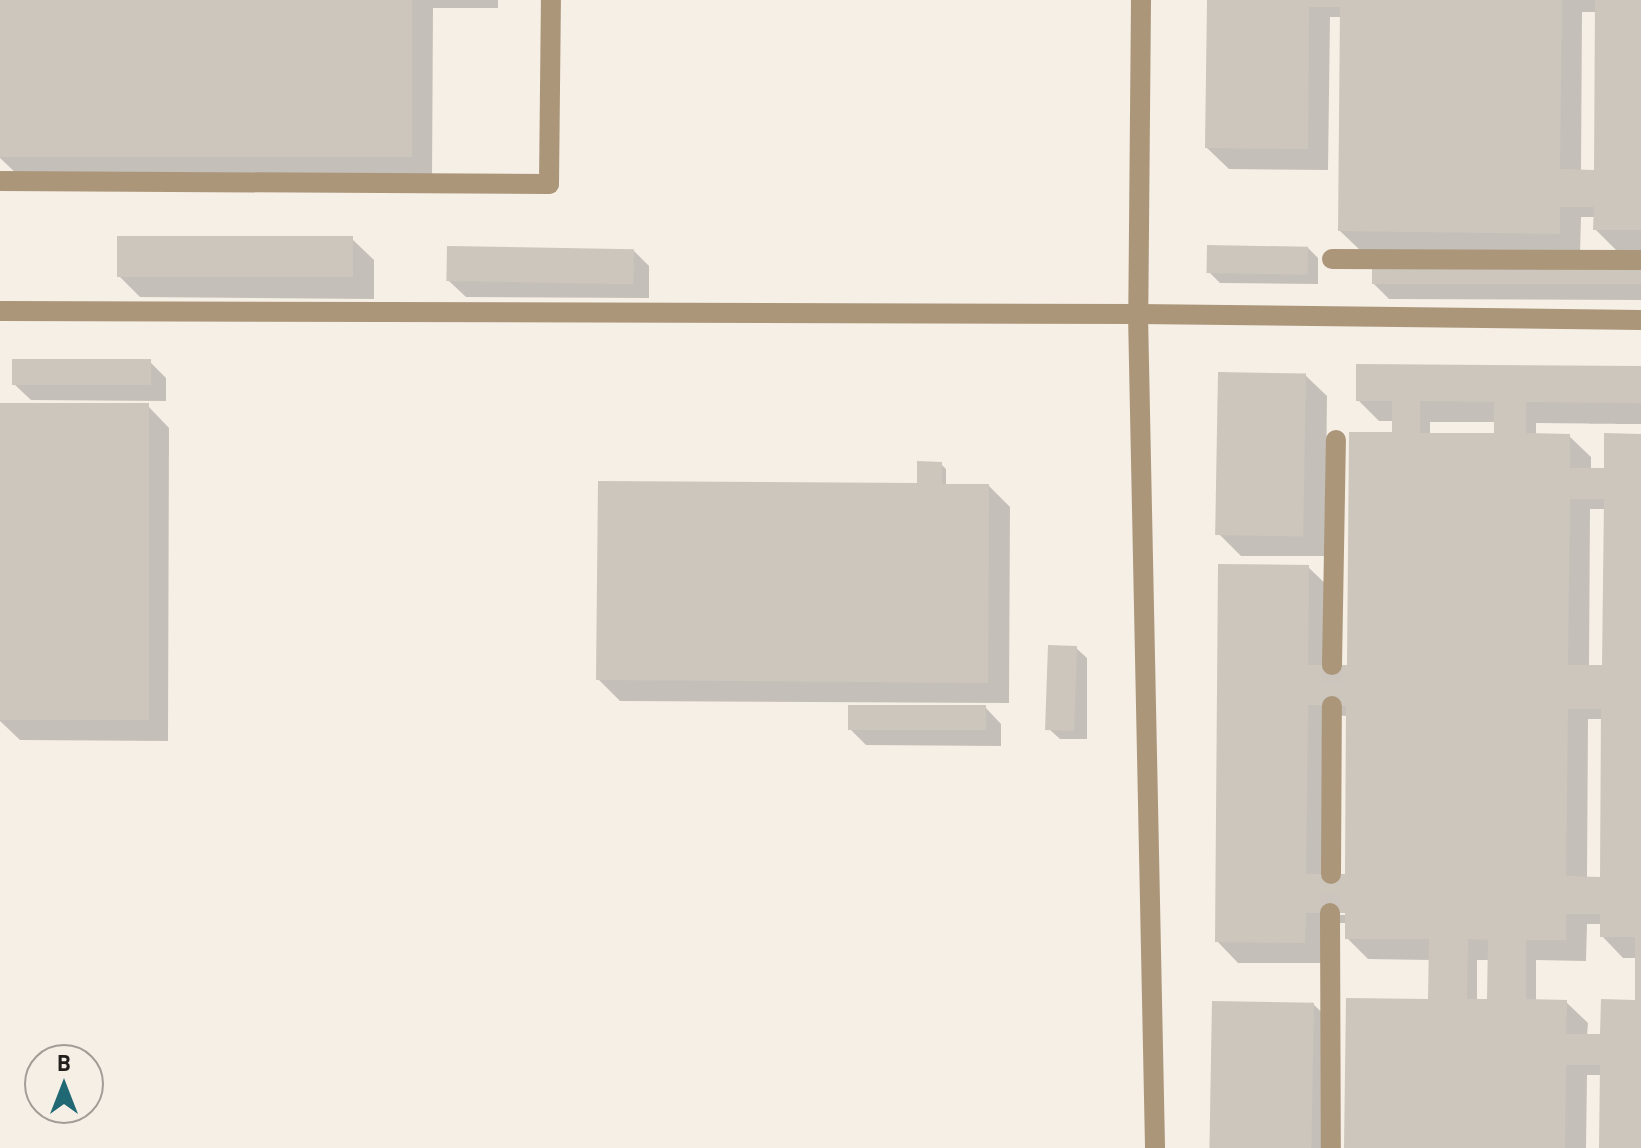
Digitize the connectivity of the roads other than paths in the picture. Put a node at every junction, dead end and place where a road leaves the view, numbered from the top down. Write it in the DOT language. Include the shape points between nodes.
graph roads {
  1 [pos="551,0"];
  2 [pos="1141,0"];
  3 [pos="0,181"];
  4 [pos="1332,259"];
  5 [pos="1641,260"];
  6 [pos="0,311"];
  7 [pos="1138,314"];
  8 [pos="1641,320"];
  9 [pos="1336,440"];
  10 [pos="1332,665"];
  11 [pos="1332,706"];
  12 [pos="1331,874"];
  13 [pos="1330,913"];
  14 [pos="1155,1148"];
  15 [pos="1331,1148"];
  1 -- 3 [label="lane" via="549,184"];
  2 -- 7 [label="lane"];
  4 -- 5 [label="lane"];
  6 -- 7 [label="lane"];
  7 -- 8 [label="lane"];
  7 -- 14 [label="lane"];
  9 -- 10 [label="lane"];
  11 -- 12 [label="lane"];
  13 -- 15 [label="lane"];
}
